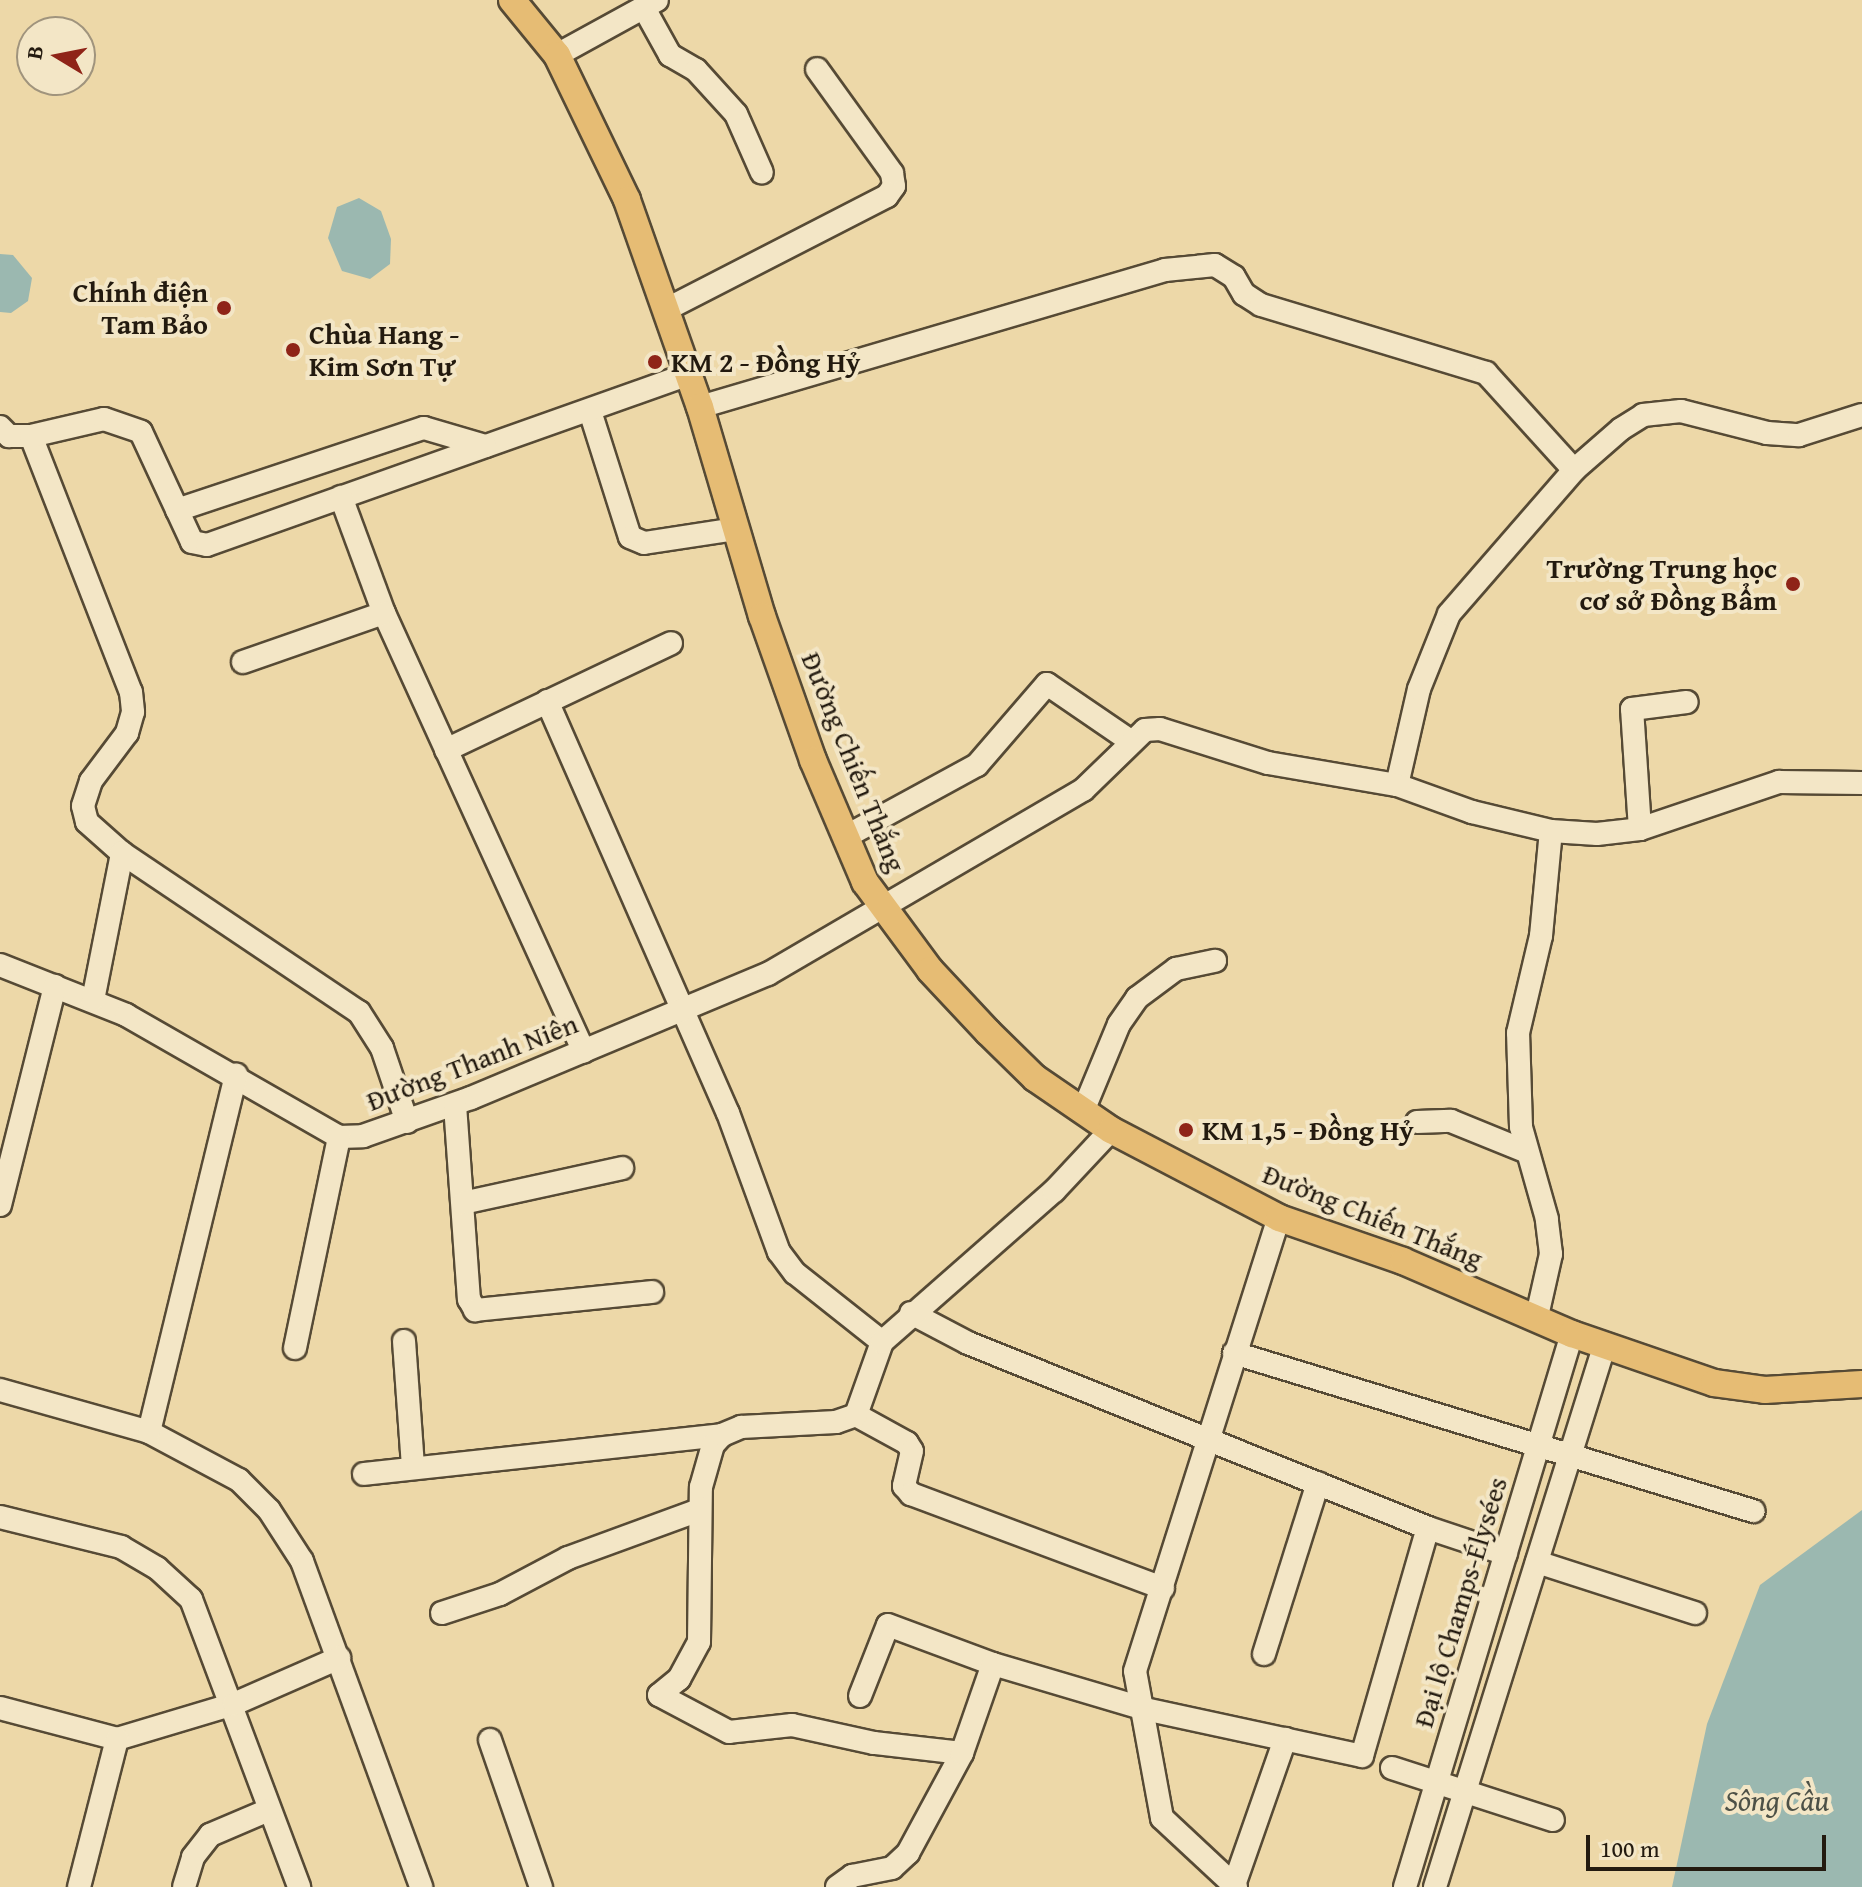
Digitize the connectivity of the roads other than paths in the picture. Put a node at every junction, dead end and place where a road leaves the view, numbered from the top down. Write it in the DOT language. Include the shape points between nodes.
graph roads {
  1 [pos="512,0"];
  2 [pos="651,4"];
  3 [pos="557,55"];
  4 [pos="817,69"];
  5 [pos="762,173"];
  6 [pos="667,309"];
  7 [pos="689,374"];
  8 [pos="700,407"];
  9 [pos="590,411"];
  10 [pos="1862,415"];
  11 [pos="0,427"];
  12 [pos="31,436"];
  13 [pos="485,446"];
  14 [pos="1574,470"];
  15 [pos="341,497"];
  16 [pos="177,510"];
  17 [pos="735,529"];
  18 [pos="384,613"];
  19 [pos="671,643"];
  20 [pos="243,662"];
  21 [pos="547,701"];
  22 [pos="1687,702"];
  23 [pos="1129,740"];
  24 [pos="446,750"];
  25 [pos="1862,783"];
  26 [pos="1397,785"];
  27 [pos="1640,829"];
  28 [pos="1551,831"];
  29 [pos="845,837"];
  30 [pos="122,853"];
  31 [pos="882,911"];
  32 [pos="1215,961"];
  33 [pos="0,965"];
  34 [pos="55,986"];
  35 [pos="93,1000"];
  36 [pos="685,1011"];
  37 [pos="584,1052"];
  38 [pos="236,1074"];
  39 [pos="455,1105"];
  40 [pos="1083,1111"];
  41 [pos="407,1122"];
  42 [pos="1417,1122"];
  43 [pos="1111,1130"];
  44 [pos="339,1137"];
  45 [pos="1525,1151"];
  46 [pos="622,1168"];
  47 [pos="463,1203"];
  48 [pos="0,1205"];
  49 [pos="1279,1218"];
  50 [pos="652,1292"];
  51 [pos="911,1313"];
  52 [pos="1537,1316"];
  53 [pos="1572,1334"];
  54 [pos="404,1341"];
  55 [pos="882,1342"];
  56 [pos="1605,1344"];
  57 [pos="295,1348"];
  58 [pos="1234,1353"];
  59 [pos="1862,1384"];
  60 [pos="0,1390"];
  61 [pos="856,1415"];
  62 [pos="149,1432"];
  63 [pos="722,1435"];
  64 [pos="1209,1439"];
  65 [pos="1539,1446"];
  66 [pos="1570,1455"];
  67 [pos="413,1468"];
  68 [pos="364,1474"];
  69 [pos="1318,1483"];
  70 [pos="699,1510"];
  71 [pos="1753,1511"];
  72 [pos="0,1517"];
  73 [pos="1428,1528"];
  74 [pos="1506,1554"];
  75 [pos="1537,1562"];
  76 [pos="1163,1588"];
  77 [pos="442,1613"];
  78 [pos="1695,1613"];
  79 [pos="1264,1654"];
  80 [pos="339,1658"];
  81 [pos="993,1664"];
  82 [pos="860,1696"];
  83 [pos="234,1704"];
  84 [pos="3,1709"];
  85 [pos="1145,1709"];
  86 [pos="0,1732"];
  87 [pos="117,1739"];
  88 [pos="1285,1739"];
  89 [pos="490,1740"];
  90 [pos="962,1753"];
  91 [pos="1392,1768"];
  92 [pos="1436,1783"];
  93 [pos="1465,1792"];
  94 [pos="269,1810"];
  95 [pos="1553,1820"];
  96 [pos="1235,1886"];
  97 [pos="79,1887"];
  98 [pos="184,1887"];
  99 [pos="299,1887"];
  100 [pos="421,1887"];
  101 [pos="541,1887"];
  102 [pos="837,1887"];
  103 [pos="1405,1887"];
  104 [pos="1435,1887"];
  1 -- 3 [label="main road, Đường Chiến Thắng"];
  2 -- 3 [label="street"];
  2 -- 5 [label="street" via="670,55 696,70 736,114"];
  3 -- 6 [label="main road, Đường Chiến Thắng" via="627,200"];
  4 -- 6 [label="street" via="892,173 894,186 887,196"];
  6 -- 7 [label="main road, Đường Chiến Thắng"];
  7 -- 8 [label="main road, Đường Chiến Thắng"];
  7 -- 9 [label="street"];
  8 -- 14 [label="street" via="1165,270 1215,265 1261,305 1486,373"];
  8 -- 17 [label="main road, Đường Chiến Thắng"];
  9 -- 13 [label="street"];
  9 -- 17 [label="street" via="630,537 644,543"];
  10 -- 14 [label="street" via="1799,435 1662,411 1621,429"];
  11 -- 12 [label="street" via="9,436"];
  12 -- 16 [label="street" via="104,419 141,432"];
  12 -- 30 [label="street" via="131,692 127,733 91,781 83,806 87,822"];
  13 -- 15 [label="street"];
  13 -- 16 [label="street" via="424,428"];
  14 -- 26 [label="street" via="1449,614 1419,689"];
  15 -- 16 [label="street" via="207,545 192,542"];
  15 -- 18 [label="street"];
  17 -- 29 [label="main road, Đường Chiến Thắng" via="813,760"];
  18 -- 20 [label="street"];
  18 -- 24 [label="street"];
  19 -- 21 [label="street"];
  21 -- 24 [label="street"];
  21 -- 36 [label="street"];
  22 -- 27 [label="street" via="1632,709"];
  23 -- 26 [label="street" via="1145,730 1160,729 1268,763"];
  23 -- 29 [label="street" via="1047,684 1039,687 977,765"];
  23 -- 31 [label="street, Đường Thanh Niên" via="1083,790"];
  24 -- 37 [label="street"];
  25 -- 27 [label="street" via="1779,782"];
  26 -- 28 [label="street" via="1472,812"];
  27 -- 28 [label="street" via="1597,834"];
  28 -- 45 [label="street" via="1541,936 1518,1033"];
  29 -- 31 [label="main road, Đường Chiến Thắng"];
  30 -- 35 [label="street"];
  30 -- 41 [label="street" via="359,1012 382,1048"];
  31 -- 36 [label="street, Đường Thanh Niên" via="768,974"];
  31 -- 40 [label="main road, Đường Chiến Thắng" via="988,1032 1035,1078"];
  32 -- 40 [label="street" via="1176,969 1137,998 1119,1024"];
  33 -- 34 [label="street, Đường Thanh Niên"];
  34 -- 35 [label="street, Đường Thanh Niên"];
  34 -- 48 [label="street"];
  35 -- 38 [label="street, Đường Thanh Niên"];
  36 -- 37 [label="street, Đường Thanh Niên"];
  36 -- 55 [label="street" via="779,1252 795,1273"];
  37 -- 39 [label="street, Đường Thanh Niên"];
  38 -- 44 [label="street, Đường Thanh Niên"];
  38 -- 62 [label="street"];
  39 -- 41 [label="street, Đường Thanh Niên"];
  39 -- 47 [label="street"];
  40 -- 43 [label="main road, Đường Chiến Thắng"];
  41 -- 44 [label="street, Đường Thanh Niên" via="363,1136"];
  42 -- 45 [label="street" via="1451,1121"];
  43 -- 49 [label="main road, Đường Chiến Thắng"];
  43 -- 51 [label="street" via="1054,1191"];
  44 -- 57 [label="street"];
  45 -- 52 [label="street" via="1547,1219 1551,1254"];
  46 -- 47 [label="street"];
  47 -- 50 [label="street" via="469,1299 475,1310"];
  49 -- 52 [label="main road, Đường Chiến Thắng"];
  49 -- 58 [label="street"];
  51 -- 55 [label="street"];
  51 -- 64 [label="street" via="968,1343"];
  52 -- 53 [label="main road, Đường Chiến Thắng"];
  53 -- 56 [label="main road, Đường Chiến Thắng"];
  53 -- 65 [label="street, Đại lộ Champs-Élysées"];
  54 -- 67 [label="street"];
  55 -- 61 [label="street"];
  56 -- 59 [label="main road, Đường Chiến Thắng" via="1714,1383 1765,1390"];
  56 -- 66 [label="street"];
  58 -- 64 [label="street"];
  58 -- 65 [label="street"];
  60 -- 62 [label="street"];
  61 -- 63 [label="street" via="836,1422 741,1427"];
  61 -- 76 [label="street" via="907,1443 912,1451 904,1486 911,1494"];
  62 -- 80 [label="street" via="239,1480 269,1510 302,1561"];
  63 -- 67 [label="street"];
  63 -- 70 [label="street" via="708,1458"];
  64 -- 69 [label="street"];
  64 -- 76 [label="street"];
  65 -- 66 [label="street"];
  65 -- 74 [label="street, Đại lộ Champs-Élysées"];
  66 -- 71 [label="street"];
  66 -- 75 [label="street"];
  67 -- 68 [label="street"];
  69 -- 73 [label="street"];
  69 -- 79 [label="street"];
  70 -- 77 [label="street" via="568,1558 500,1594"];
  70 -- 90 [label="street" via="699,1642 679,1679 659,1695 729,1732 792,1725 874,1743"];
  72 -- 83 [label="street" via="121,1547 157,1568 191,1599"];
  73 -- 74 [label="street"];
  73 -- 88 [label="street" via="1362,1756"];
  74 -- 92 [label="street, Đại lộ Champs-Élysées"];
  75 -- 78 [label="street"];
  75 -- 93 [label="street"];
  76 -- 85 [label="street" via="1135,1671"];
  80 -- 83 [label="street"];
  80 -- 100 [label="street"];
  81 -- 82 [label="street" via="888,1625"];
  81 -- 85 [label="street"];
  81 -- 90 [label="street"];
  83 -- 87 [label="street"];
  83 -- 94 [label="street"];
  84 -- 86 [label="street"];
  84 -- 87 [label="street"];
  85 -- 88 [label="street"];
  85 -- 96 [label="street" via="1162,1818"];
  87 -- 97 [label="street"];
  88 -- 96 [label="street"];
  89 -- 101 [label="street"];
  90 -- 102 [label="street" via="900,1864 852,1876"];
  91 -- 92 [label="street"];
  92 -- 93 [label="street"];
  92 -- 103 [label="street, Đại lộ Champs-Élysées"];
  93 -- 95 [label="street"];
  93 -- 104 [label="street"];
  94 -- 98 [label="street" via="210,1835 193,1857"];
  94 -- 99 [label="street"];
}
